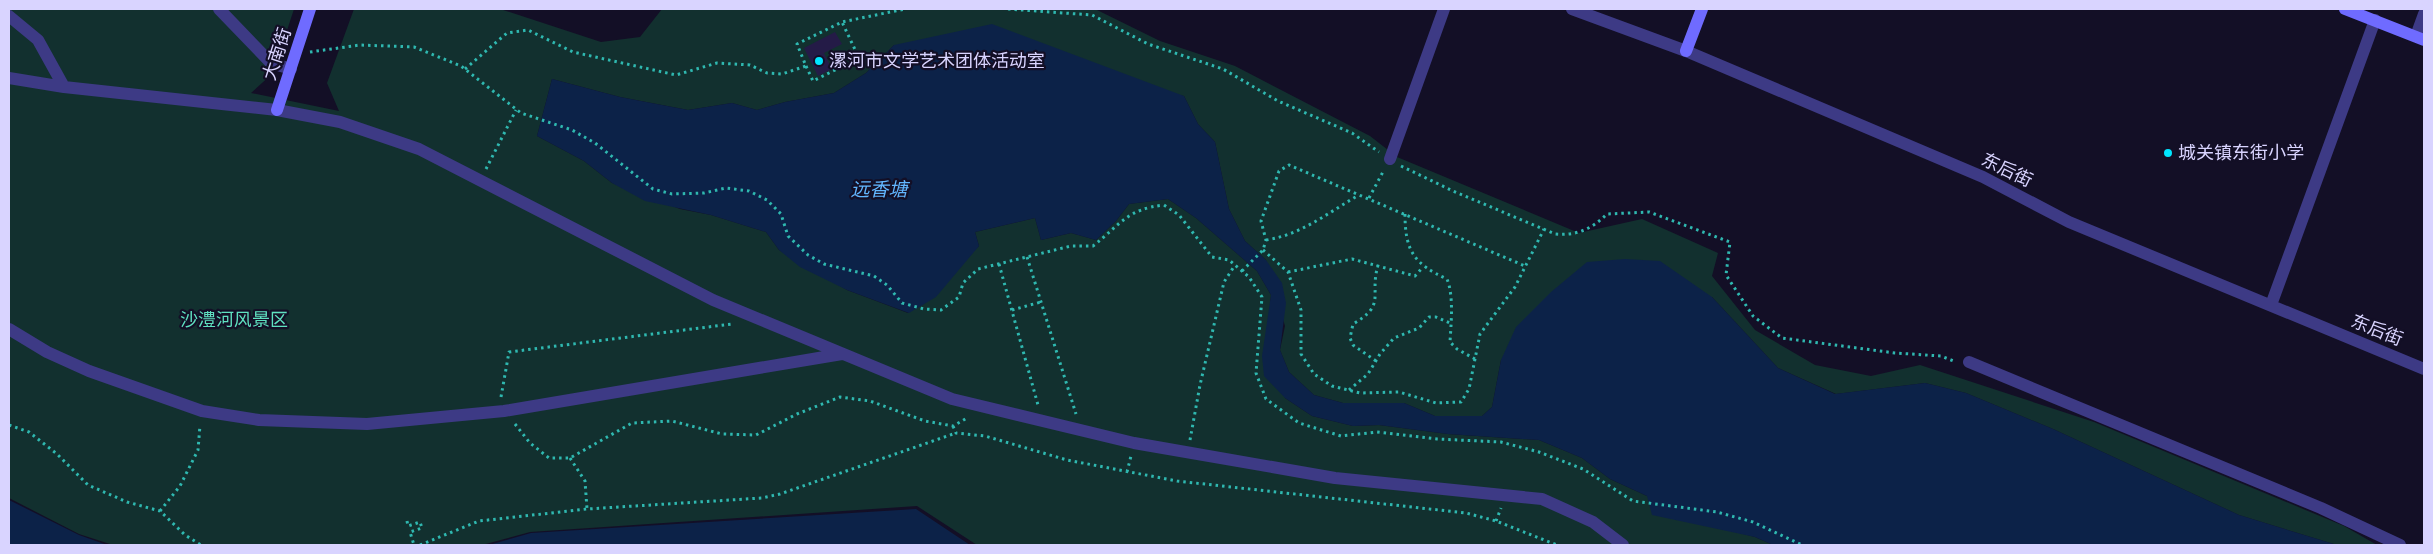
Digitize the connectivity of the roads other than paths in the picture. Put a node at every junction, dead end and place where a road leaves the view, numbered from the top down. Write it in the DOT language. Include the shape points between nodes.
graph roads {
  1 [pos="219,9"];
  2 [pos="310,9"];
  3 [pos="1444,9"];
  4 [pos="1572,9"];
  5 [pos="1702,9"];
  6 [pos="2345,9"];
  7 [pos="2424,14"];
  8 [pos="9,16"];
  9 [pos="2375,20"];
  10 [pos="2420,38"];
  11 [pos="1686,51"];
  12 [pos="291,69"];
  13 [pos="9,78"];
  14 [pos="64,87"];
  15 [pos="277,110"];
  16 [pos="1390,159"];
  17 [pos="2271,305"];
  18 [pos="9,329"];
  19 [pos="842,354"];
  20 [pos="1969,362"];
  21 [pos="2424,368"];
  22 [pos="1623,545"];
  23 [pos="2400,545"];
  1 -- 12 [label="street" via="271,63"];
  2 -- 12 [label="street, 大南街"];
  3 -- 16 [label="street"];
  4 -- 11 [label="street, 东后街"];
  5 -- 11 [label="street"];
  6 -- 9 [label="street"];
  7 -- 10 [label="street"];
  8 -- 14 [label="street" via="38,40"];
  9 -- 10 [label="street"];
  9 -- 17 [label="street"];
  11 -- 17 [label="street, 东后街" via="1983,176 2069,222"];
  12 -- 15 [label="street, 大南街"];
  13 -- 14 [label="street"];
  14 -- 15 [label="street"];
  15 -- 19 [label="street" via="340,122 419,149 713,300"];
  17 -- 21 [label="street, 东后街"];
  18 -- 19 [label="street" via="47,352 89,371 202,411 259,420 367,424 504,411"];
  19 -- 22 [label="street" via="952,398 1134,443 1335,478 1542,500 1593,522"];
  20 -- 23 [label="street" via="2321,508"];
}
